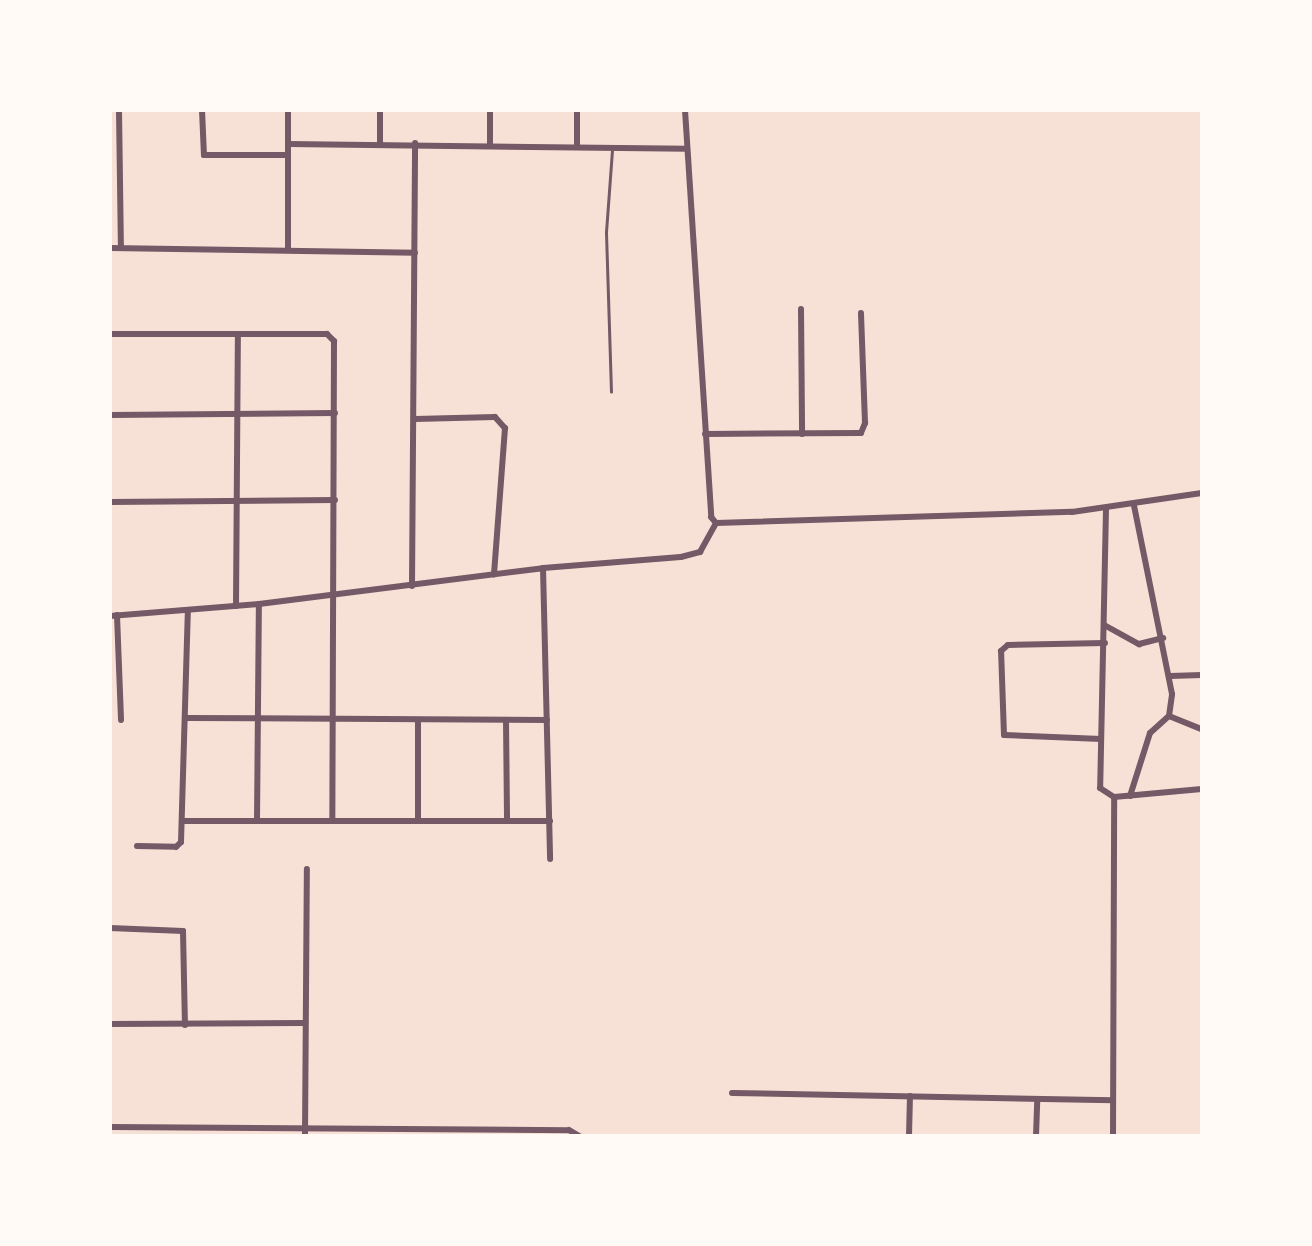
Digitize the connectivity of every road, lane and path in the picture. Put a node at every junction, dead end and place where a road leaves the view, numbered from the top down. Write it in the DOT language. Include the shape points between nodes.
graph roads {
  1 [pos="119,110"];
  2 [pos="202,110"];
  3 [pos="288,110"];
  4 [pos="380,110"];
  5 [pos="490,110"];
  6 [pos="577,110"];
  7 [pos="685,110"];
  8 [pos="380,143"];
  9 [pos="415,143"];
  10 [pos="288,144"];
  11 [pos="489,144"];
  12 [pos="577,145"];
  13 [pos="613,145"];
  14 [pos="687,149"];
  15 [pos="288,155"];
  16 [pos="110,248"];
  17 [pos="121,248"];
  18 [pos="288,250"];
  19 [pos="415,253"];
  20 [pos="801,309"];
  21 [pos="861,313"];
  22 [pos="110,334"];
  23 [pos="238,335"];
  24 [pos="611,392"];
  25 [pos="335,413"];
  26 [pos="240,414"];
  27 [pos="110,415"];
  28 [pos="415,419"];
  29 [pos="705,434"];
  30 [pos="802,434"];
  31 [pos="1202,493"];
  32 [pos="335,500"];
  33 [pos="239,501"];
  34 [pos="110,502"];
  35 [pos="1134,505"];
  36 [pos="1106,509"];
  37 [pos="716,523"];
  38 [pos="543,568"];
  39 [pos="495,575"];
  40 [pos="412,586"];
  41 [pos="334,596"];
  42 [pos="259,604"];
  43 [pos="236,606"];
  44 [pos="188,610"];
  45 [pos="114,615"];
  46 [pos="1106,626"];
  47 [pos="1163,638"];
  48 [pos="1105,643"];
  49 [pos="1202,675"];
  50 [pos="1170,676"];
  51 [pos="1169,716"];
  52 [pos="186,718"];
  53 [pos="121,720"];
  54 [pos="258,720"];
  55 [pos="336,720"];
  56 [pos="418,720"];
  57 [pos="506,720"];
  58 [pos="547,720"];
  59 [pos="1202,729"];
  60 [pos="1101,739"];
  61 [pos="1202,789"];
  62 [pos="1130,796"];
  63 [pos="1114,797"];
  64 [pos="181,821"];
  65 [pos="257,821"];
  66 [pos="332,821"];
  67 [pos="418,821"];
  68 [pos="507,821"];
  69 [pos="550,821"];
  70 [pos="137,846"];
  71 [pos="550,859"];
  72 [pos="307,869"];
  73 [pos="110,928"];
  74 [pos="304,1023"];
  75 [pos="110,1024"];
  76 [pos="185,1025"];
  77 [pos="732,1093"];
  78 [pos="909,1096"];
  79 [pos="1037,1099"];
  80 [pos="1113,1100"];
  81 [pos="110,1127"];
  82 [pos="164,1132"];
  83 [pos="305,1132"];
  84 [pos="579,1136"];
  85 [pos="909,1136"];
  86 [pos="1036,1136"];
  87 [pos="1113,1136"];
  1 -- 17 [label="street"];
  2 -- 15 [label="street" via="204,155"];
  3 -- 10 [label="street"];
  4 -- 8 [label="street"];
  5 -- 11 [label="street"];
  6 -- 12 [label="street"];
  7 -- 14 [label="street"];
  8 -- 9 [label="street"];
  8 -- 10 [label="street"];
  9 -- 11 [label="street"];
  9 -- 19 [label="street"];
  10 -- 15 [label="street"];
  11 -- 12 [label="street"];
  12 -- 13 [label="street"];
  13 -- 14 [label="street"];
  13 -- 24 [label="lane" via="606,232"];
  14 -- 29 [label="street"];
  15 -- 18 [label="street"];
  16 -- 17 [label="street"];
  17 -- 18 [label="street"];
  18 -- 19 [label="street"];
  19 -- 28 [label="street"];
  20 -- 30 [label="street"];
  21 -- 30 [label="street" via="864,430"];
  22 -- 23 [label="street"];
  23 -- 25 [label="street" via="332,336"];
  23 -- 26 [label="street"];
  25 -- 26 [label="street"];
  25 -- 32 [label="street"];
  26 -- 27 [label="street"];
  26 -- 33 [label="street"];
  28 -- 39 [label="street" via="502,420"];
  28 -- 40 [label="street"];
  29 -- 30 [label="street"];
  29 -- 37 [label="street" via="711,517"];
  31 -- 35 [label="street"];
  32 -- 33 [label="street"];
  32 -- 41 [label="street"];
  33 -- 34 [label="street"];
  33 -- 43 [label="street"];
  35 -- 36 [label="street"];
  35 -- 47 [label="street"];
  36 -- 37 [label="street"];
  36 -- 46 [label="street"];
  37 -- 38 [label="street" via="708,543 691,556"];
  38 -- 39 [label="street"];
  38 -- 58 [label="street"];
  39 -- 40 [label="street"];
  40 -- 41 [label="street"];
  41 -- 42 [label="street"];
  41 -- 55 [label="street"];
  42 -- 43 [label="street"];
  42 -- 54 [label="street"];
  43 -- 44 [label="street"];
  44 -- 45 [label="street"];
  44 -- 52 [label="street"];
  45 -- 53 [label="street"];
  46 -- 47 [label="street" via="1139,644"];
  46 -- 48 [label="street"];
  47 -- 50 [label="street"];
  48 -- 60 [label="street"];
  48 -- 60 [label="street" via="1007,645 1001,651 1004,734"];
  49 -- 50 [label="street"];
  50 -- 51 [label="street"];
  51 -- 59 [label="street"];
  51 -- 62 [label="street" via="1150,733"];
  52 -- 54 [label="street"];
  52 -- 64 [label="street"];
  54 -- 55 [label="street"];
  54 -- 65 [label="street"];
  55 -- 56 [label="street"];
  55 -- 66 [label="street"];
  56 -- 57 [label="street"];
  56 -- 67 [label="street"];
  57 -- 58 [label="street"];
  57 -- 68 [label="street"];
  58 -- 69 [label="street"];
  60 -- 63 [label="street" via="1100,788"];
  61 -- 62 [label="street"];
  62 -- 63 [label="street"];
  63 -- 80 [label="street"];
  64 -- 65 [label="street"];
  64 -- 70 [label="street" via="179,846"];
  65 -- 66 [label="street"];
  66 -- 67 [label="street"];
  67 -- 68 [label="street"];
  68 -- 69 [label="street"];
  69 -- 71 [label="street"];
  72 -- 74 [label="street"];
  73 -- 76 [label="street" via="183,930"];
  74 -- 76 [label="street"];
  74 -- 83 [label="street"];
  75 -- 76 [label="street"];
  77 -- 78 [label="street"];
  78 -- 79 [label="street"];
  78 -- 85 [label="street"];
  79 -- 80 [label="street"];
  79 -- 86 [label="street"];
  80 -- 87 [label="street"];
  81 -- 82 [label="street"];
  82 -- 83 [label="street"];
  83 -- 84 [label="street" via="569,1130"];
}
